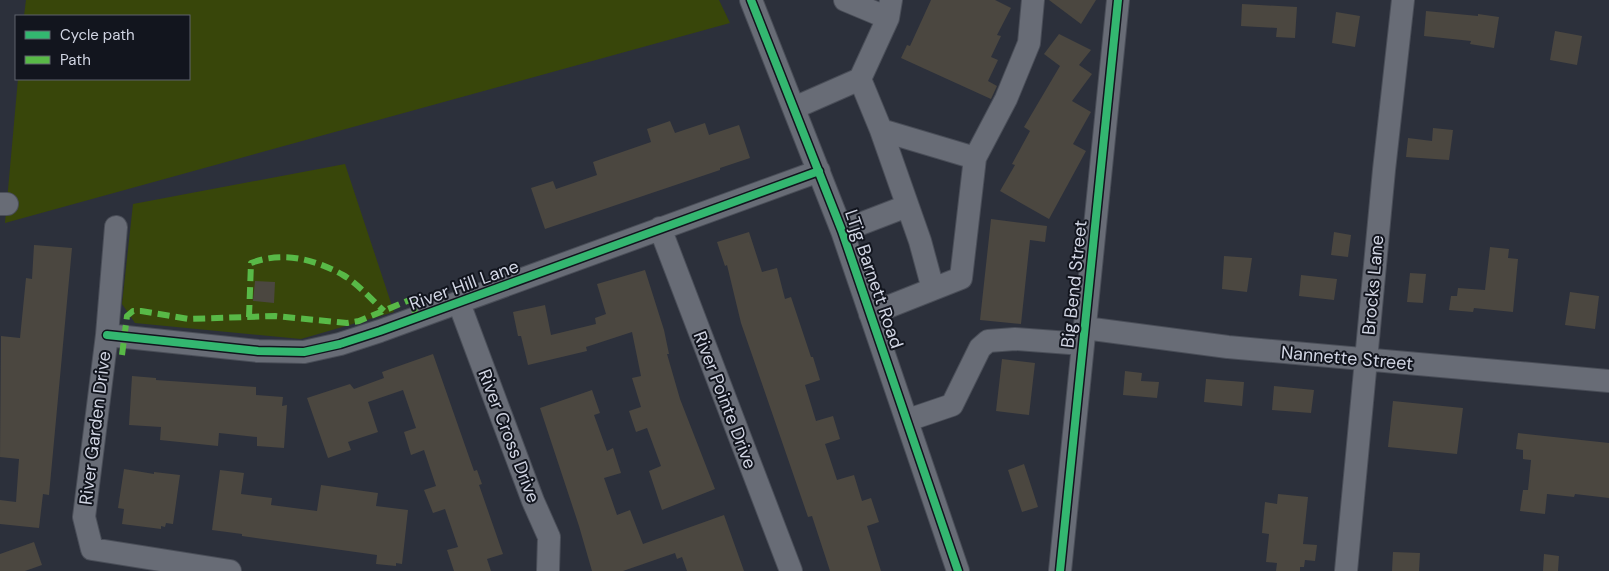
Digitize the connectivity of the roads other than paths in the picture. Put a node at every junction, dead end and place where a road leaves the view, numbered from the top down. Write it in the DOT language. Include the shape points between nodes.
graph roads {
  1 [pos="751,0"];
  2 [pos="845,0"];
  3 [pos="1033,0"];
  4 [pos="1118,0"];
  5 [pos="1403,0"];
  6 [pos="889,9"];
  7 [pos="860,79"];
  8 [pos="794,108"];
  9 [pos="882,130"];
  10 [pos="975,158"];
  11 [pos="819,171"];
  12 [pos="907,206"];
  13 [pos="116,226"];
  14 [pos="660,228"];
  15 [pos="842,230"];
  16 [pos="933,289"];
  17 [pos="459,302"];
  18 [pos="870,314"];
  19 [pos="107,335"];
  20 [pos="1084,336"];
  21 [pos="1366,360"];
  22 [pos="1609,381"];
  23 [pos="908,420"];
  24 [pos="230,571"];
  25 [pos="548,571"];
  26 [pos="791,571"];
  27 [pos="958,571"];
  28 [pos="1060,571"];
  29 [pos="1346,571"];
  1 -- 8 [label="street, LTjg Barnett Road"];
  2 -- 6 [label="street"];
  3 -- 10 [label="street" via="1029,43 1006,99"];
  4 -- 20 [label="street, Big Bend Street"];
  5 -- 21 [label="street, Brocks Lane"];
  6 -- 7 [label="street"];
  7 -- 8 [label="street"];
  7 -- 9 [label="street"];
  8 -- 11 [label="street, LTjg Barnett Road"];
  9 -- 10 [label="street"];
  9 -- 12 [label="street"];
  10 -- 16 [label="street" via="961,278"];
  11 -- 14 [label="street, River Hill Lane"];
  11 -- 15 [label="street, LTjg Barnett Road"];
  12 -- 15 [label="street"];
  12 -- 16 [label="street"];
  13 -- 19 [label="street, River Garden Drive"];
  14 -- 17 [label="street, River Hill Lane"];
  14 -- 26 [label="street, River Pointe Drive"];
  15 -- 18 [label="street, LTjg Barnett Road"];
  16 -- 18 [label="street"];
  17 -- 19 [label="street, River Hill Lane" via="340,344 304,352 258,351"];
  17 -- 25 [label="street, River Cross Drive" via="549,537"];
  18 -- 23 [label="street, LTjg Barnett Road"];
  19 -- 24 [label="street, River Garden Drive" via="84,517 92,549"];
  20 -- 21 [label="street, Nannette Street"];
  20 -- 23 [label="street, Nannette Street" via="988,341 980,348 952,405"];
  20 -- 28 [label="street, Big Bend Street"];
  21 -- 22 [label="street, Nannette Street"];
  21 -- 29 [label="street, Brocks Lane"];
  23 -- 27 [label="street, LTjg Barnett Road"];
}
